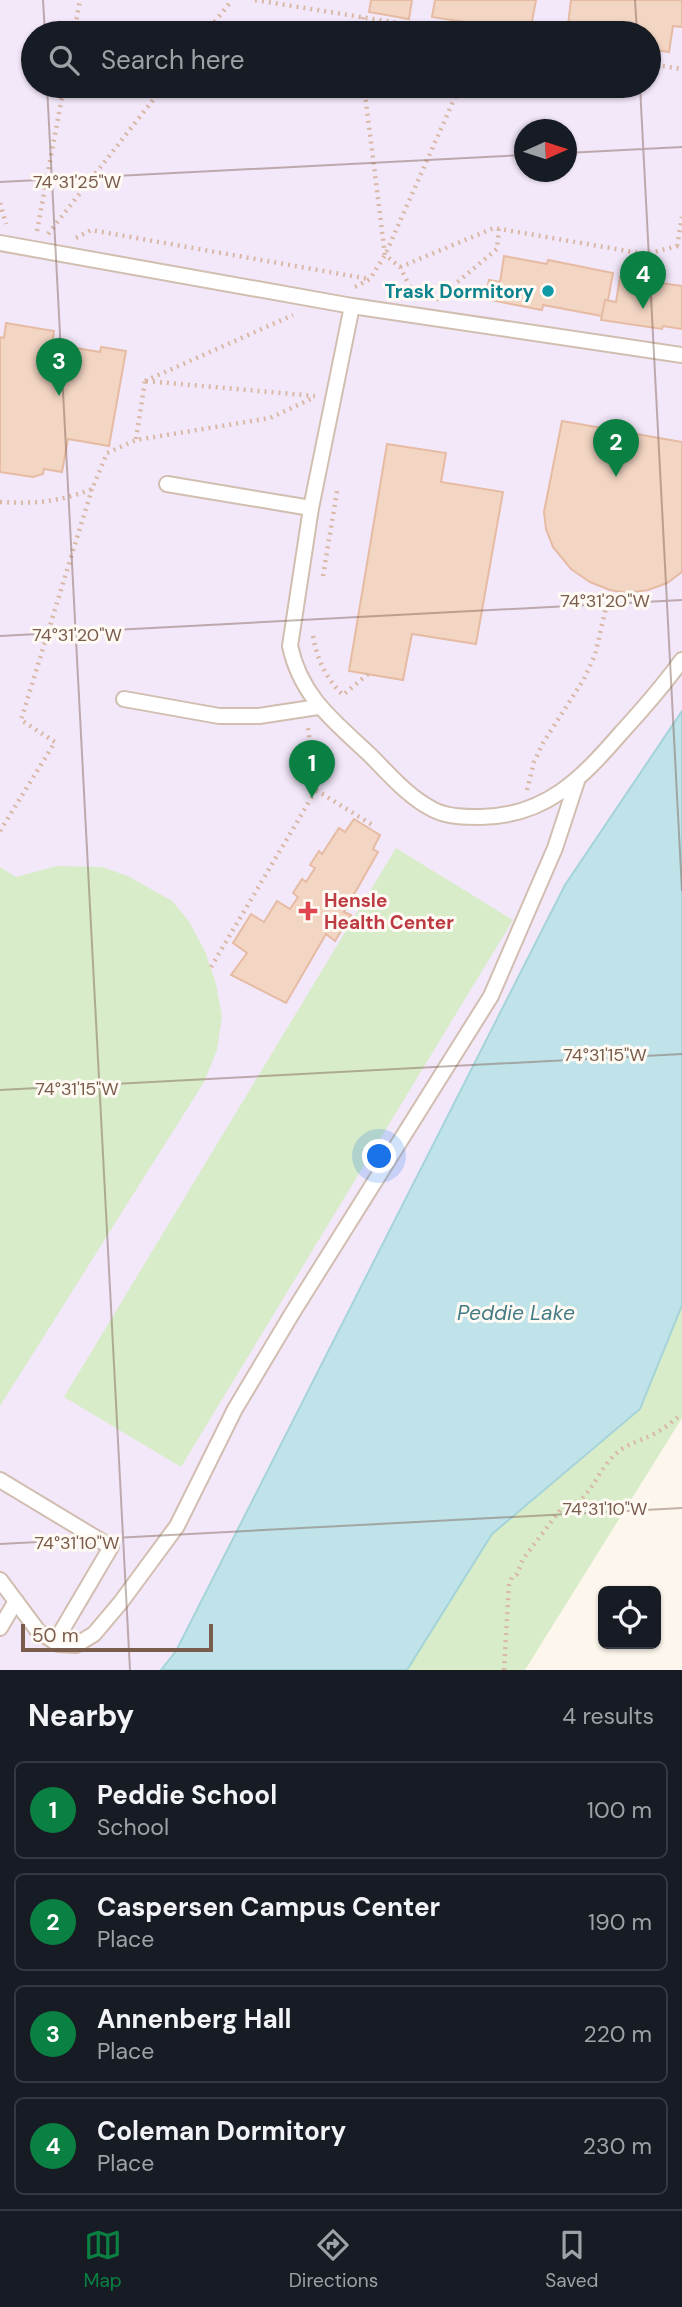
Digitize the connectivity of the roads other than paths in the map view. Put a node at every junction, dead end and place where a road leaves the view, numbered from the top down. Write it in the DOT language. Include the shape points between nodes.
graph roads {
  1 [pos="0,243"];
  2 [pos="352,306"];
  3 [pos="682,355"];
  4 [pos="167,484"];
  5 [pos="311,508"];
  6 [pos="682,660"];
  7 [pos="124,699"];
  8 [pos="318,707"];
  9 [pos="578,780"];
  10 [pos="0,1480"];
  11 [pos="0,1580"];
  12 [pos="16,1601"];
  13 [pos="0,1628"];
  14 [pos="55,1642"];
  1 -- 2 [label="lane"];
  2 -- 3 [label="lane"];
  2 -- 5 [label="lane"];
  4 -- 5 [label="lane"];
  5 -- 8 [label="lane" via="290,646"];
  6 -- 9 [label="lane"];
  7 -- 8 [label="lane" via="219,716 259,716"];
  8 -- 9 [label="lane" via="412,796 435,811 462,817 521,811"];
  9 -- 14 [label="lane" via="555,848 491,996 235,1409 177,1526 94,1634 76,1645"];
  10 -- 14 [label="lane" via="111,1547"];
  11 -- 12 [label="lane"];
  12 -- 13 [label="lane"];
  12 -- 14 [label="lane" via="38,1631"];
}
